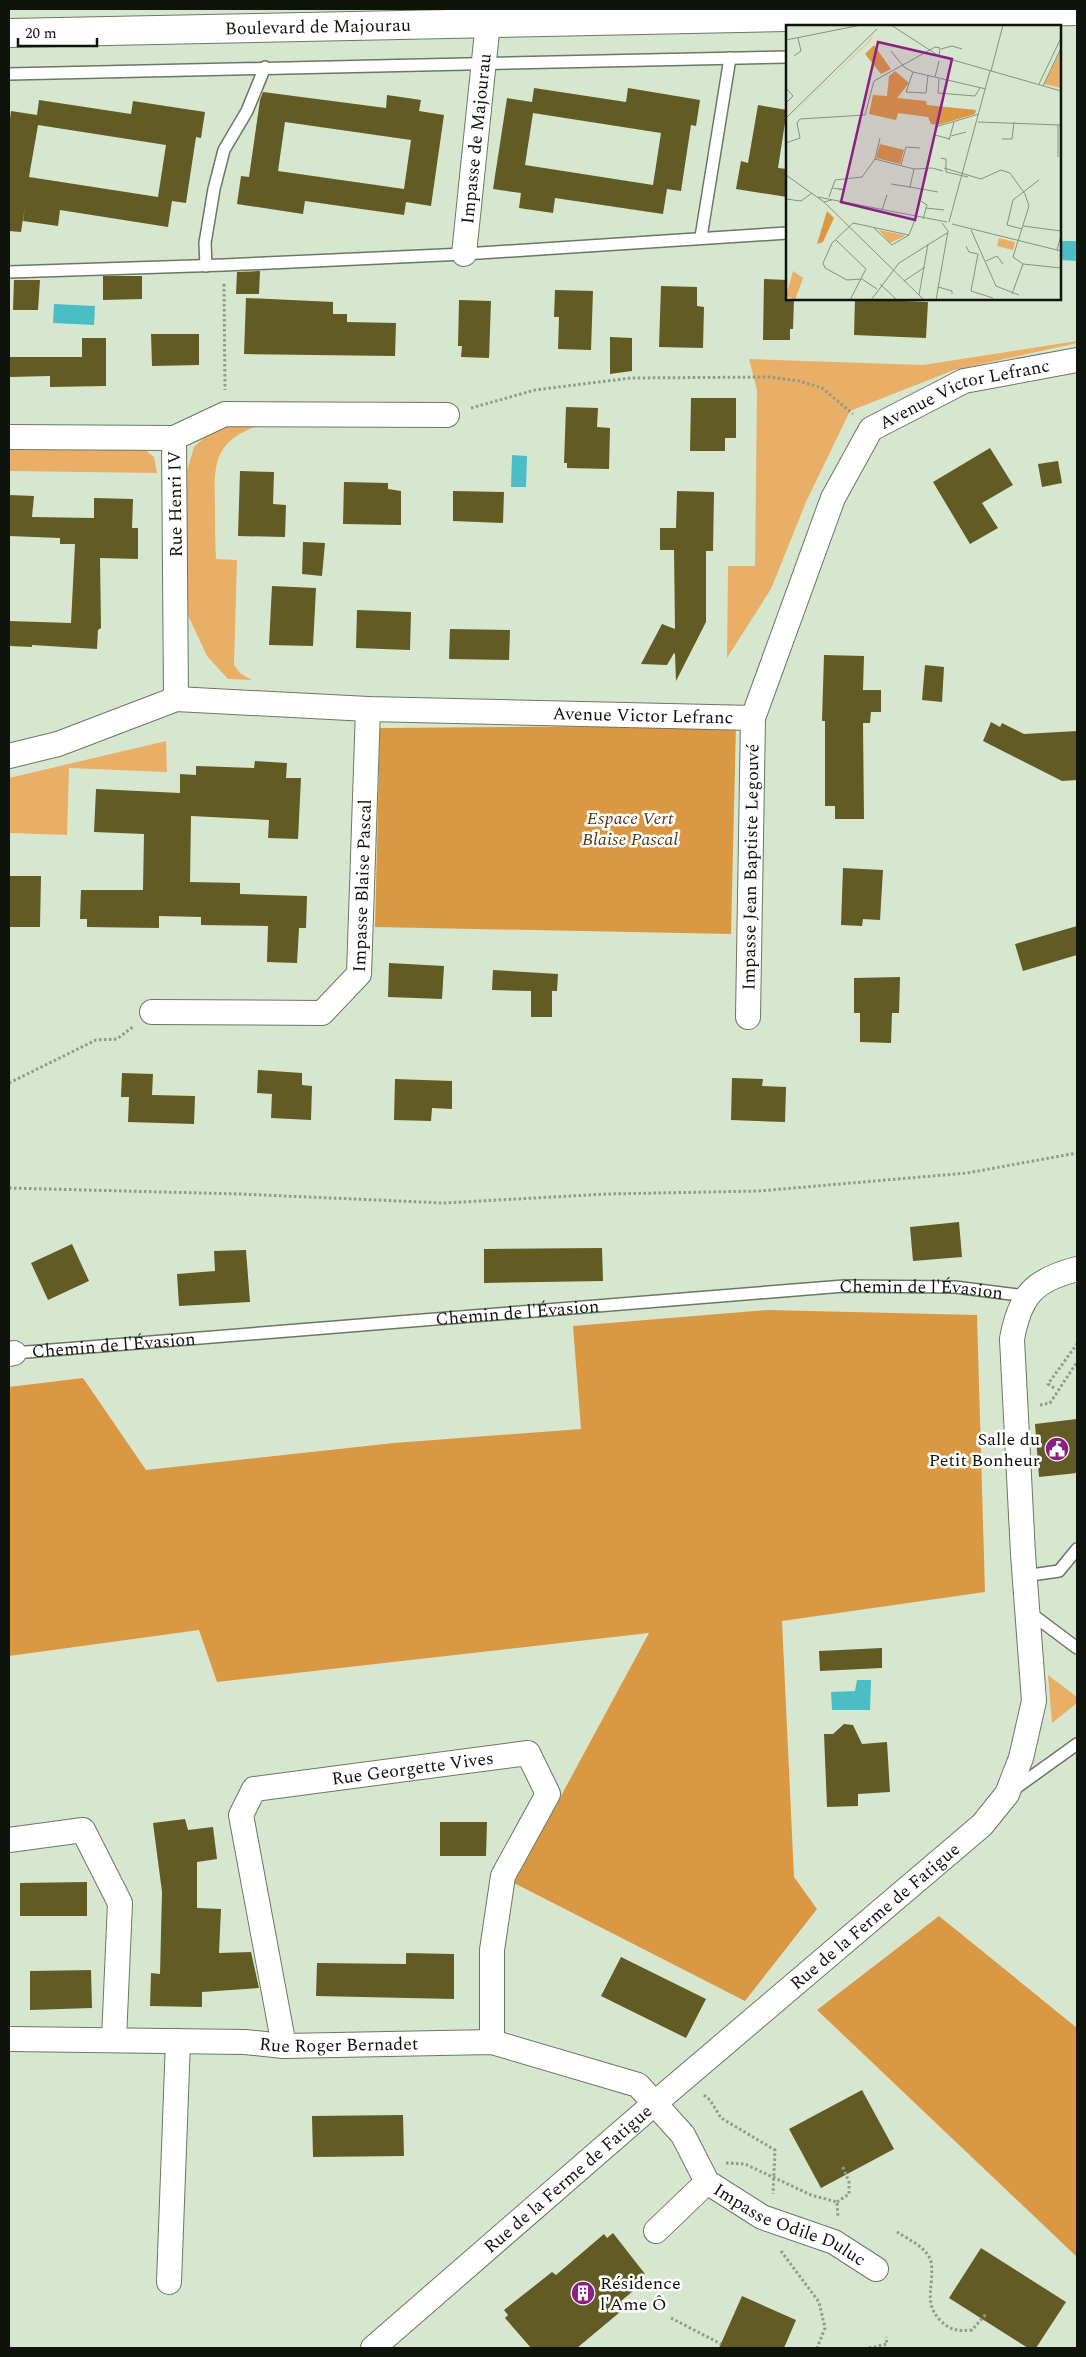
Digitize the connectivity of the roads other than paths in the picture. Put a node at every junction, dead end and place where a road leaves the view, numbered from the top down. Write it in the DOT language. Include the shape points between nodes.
graph roads {
  1 [pos="1077,11"];
  2 [pos="990,19"];
  3 [pos="488,22"];
  4 [pos="9,33"];
  5 [pos="786,57"];
  6 [pos="730,58"];
  7 [pos="485,62"];
  8 [pos="265,67"];
  9 [pos="9,74"];
  10 [pos="786,233"];
  11 [pos="701,237"];
  12 [pos="464,254"];
  13 [pos="206,266"];
  14 [pos="9,272"];
  15 [pos="1077,360"];
  16 [pos="447,415"];
  17 [pos="9,437"];
  18 [pos="174,438"];
  19 [pos="176,699"];
  20 [pos="368,709"];
  21 [pos="753,718"];
  22 [pos="9,756"];
  23 [pos="152,1012"];
  24 [pos="748,1017"];
  25 [pos="1077,1269"];
  26 [pos="1021,1306"];
  27 [pos="11,1353"];
  28 [pos="1077,1549"];
  29 [pos="1024,1565"];
  30 [pos="1027,1611"];
  31 [pos="1077,1648"];
  32 [pos="1077,1744"];
  33 [pos="1007,1794"];
  34 [pos="9,1840"];
  35 [pos="9,2039"];
  36 [pos="114,2040"];
  37 [pos="178,2041"];
  38 [pos="492,2042"];
  39 [pos="284,2046"];
  40 [pos="655,2103"];
  41 [pos="705,2177"];
  42 [pos="656,2231"];
  43 [pos="876,2269"];
  44 [pos="169,2282"];
  45 [pos="373,2348"];
  1 -- 2 [label="street, Boulevard de Majourau"];
  2 -- 3 [label="street, Boulevard de Majourau"];
  3 -- 4 [label="street, Boulevard de Majourau"];
  3 -- 7 [label="street, Impasse de Majourau"];
  5 -- 6 [label="lane"];
  6 -- 7 [label="lane"];
  6 -- 11 [label="lane"];
  7 -- 8 [label="lane"];
  7 -- 12 [label="street, Impasse de Majourau"];
  8 -- 9 [label="lane"];
  8 -- 13 [label="lane" via="247,111 224,150 205,244"];
  10 -- 11 [label="lane"];
  11 -- 12 [label="lane"];
  12 -- 13 [label="lane"];
  13 -- 14 [label="lane"];
  15 -- 21 [label="street, Avenue Victor Lefranc" via="964,381 871,429 833,498"];
  16 -- 18 [label="street, Rue Henri IV" via="225,414"];
  17 -- 18 [label="street"];
  18 -- 19 [label="street, Rue Henri IV"];
  19 -- 20 [label="street, Avenue Victor Lefranc"];
  19 -- 22 [label="street, Avenue Victor Lefranc" via="58,744"];
  20 -- 21 [label="street, Avenue Victor Lefranc"];
  20 -- 23 [label="street, Impasse Blaise Pascal" via="359,974 322,1013"];
  21 -- 24 [label="street, Impasse Jean Baptiste Legouvé"];
  25 -- 26 [label="street, Chemin de l'Évasion" via="1042,1283"];
  26 -- 27 [label="lane, Chemin de l'Évasion" via="955,1287 844,1286"];
  26 -- 29 [label="street, Rue de la Ferme de Fatigue" via="1012,1339"];
  28 -- 29 [label="lane" via="1059,1571"];
  29 -- 30 [label="street, Rue de la Ferme de Fatigue"];
  30 -- 31 [label="lane"];
  30 -- 33 [label="street, Rue de la Ferme de Fatigue" via="1034,1701 1021,1758"];
  32 -- 33 [label="lane"];
  33 -- 40 [label="street, Rue de la Ferme de Fatigue" via="982,1825"];
  34 -- 36 [label="street" via="83,1830 120,1903"];
  35 -- 36 [label="street, Rue Roger Bernadet"];
  36 -- 37 [label="street, Rue Roger Bernadet"];
  37 -- 39 [label="street, Rue Roger Bernadet"];
  37 -- 44 [label="street"];
  38 -- 39 [label="street, Rue Roger Bernadet"];
  38 -- 39 [label="street, Rue Georgette Vives" via="492,1950 503,1876 548,1794 528,1753 254,1789 241,1814"];
  38 -- 40 [label="street, Rue Roger Bernadet" via="638,2085"];
  40 -- 41 [label="street, Impasse Odile Duluc" via="682,2135"];
  40 -- 45 [label="street, Rue de la Ferme de Fatigue"];
  41 -- 42 [label="street"];
  41 -- 43 [label="street, Impasse Odile Duluc" via="762,2217 834,2242"];
}
